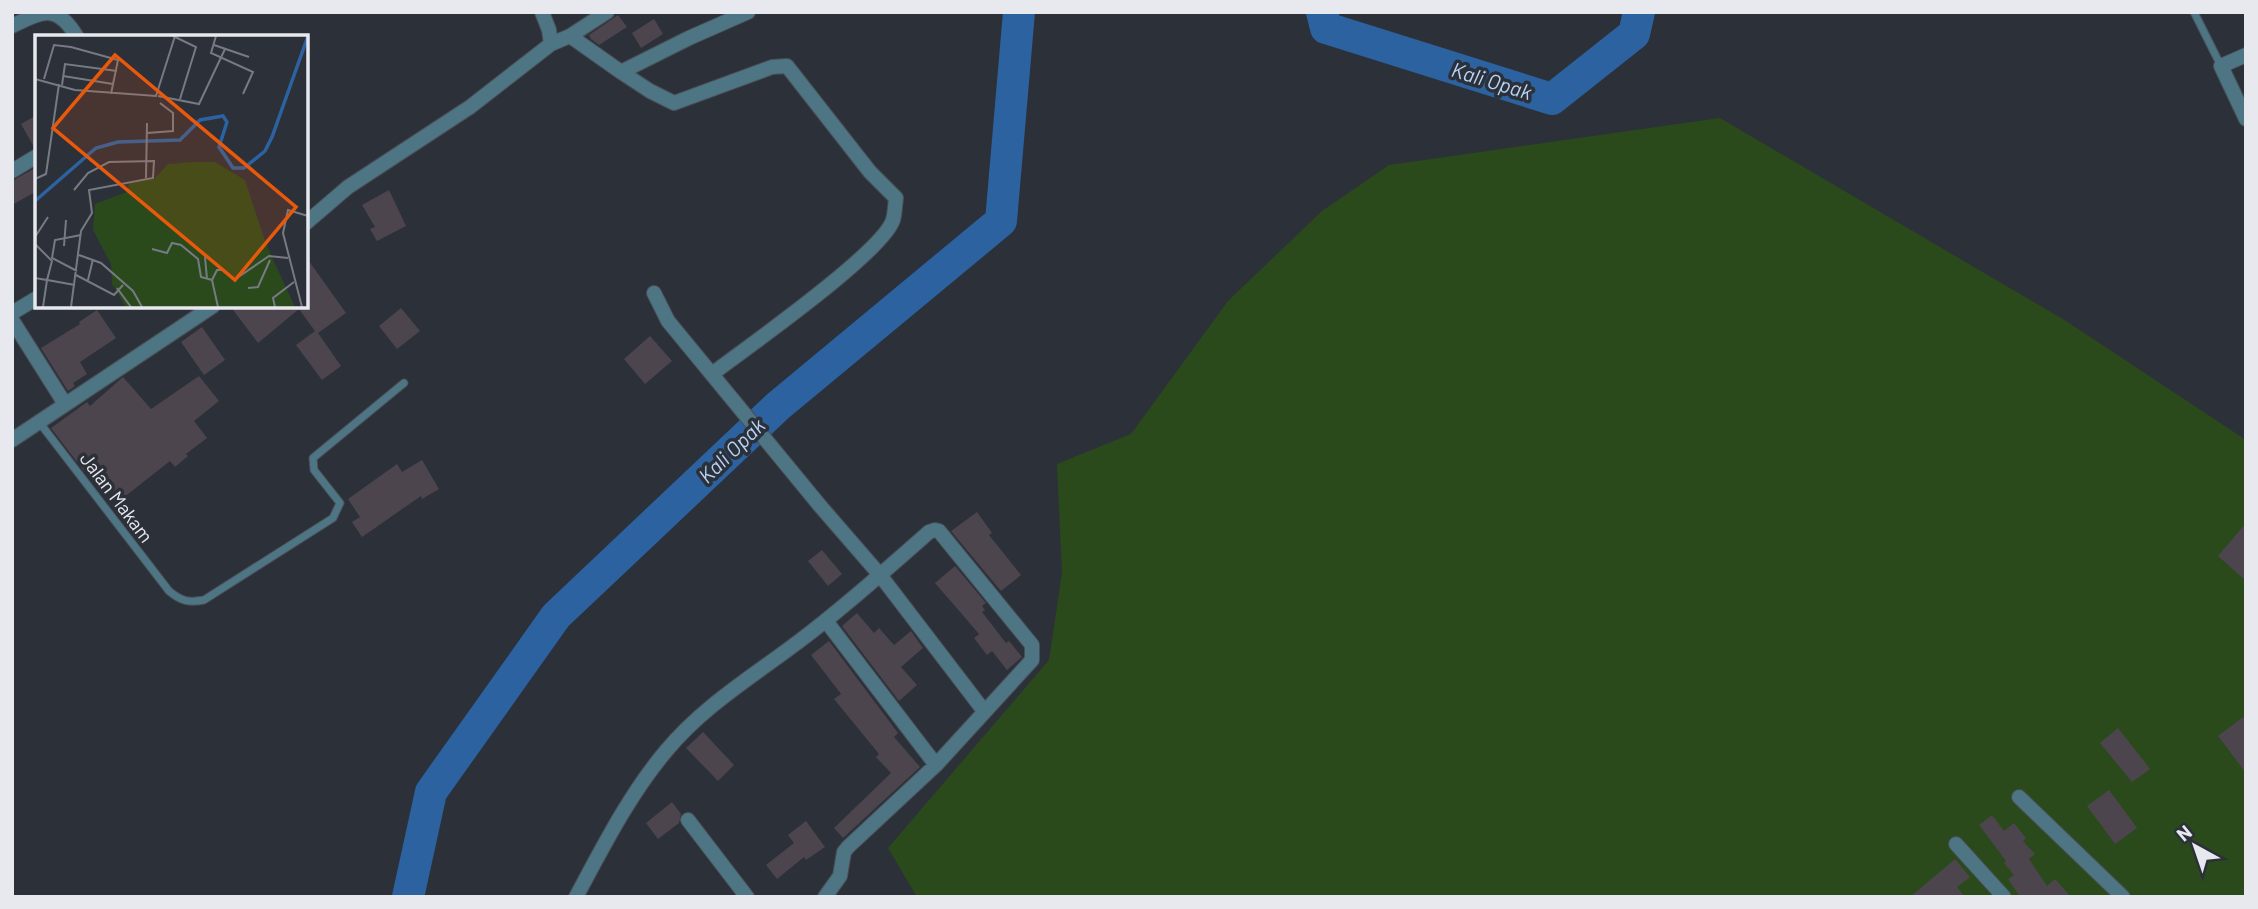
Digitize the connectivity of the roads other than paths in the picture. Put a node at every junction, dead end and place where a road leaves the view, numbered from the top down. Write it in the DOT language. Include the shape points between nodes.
graph roads {
  1 [pos="542,12"];
  2 [pos="607,12"];
  3 [pos="748,12"];
  4 [pos="2194,12"];
  5 [pos="12,26"];
  6 [pos="75,35"];
  7 [pos="570,36"];
  8 [pos="551,44"];
  9 [pos="2246,55"];
  10 [pos="2221,66"];
  11 [pos="621,72"];
  12 [pos="2246,119"];
  13 [pos="35,157"];
  14 [pos="12,171"];
  15 [pos="308,221"];
  16 [pos="654,293"];
  17 [pos="35,299"];
  18 [pos="210,308"];
  19 [pos="12,313"];
  20 [pos="12,320"];
  21 [pos="712,374"];
  22 [pos="404,383"];
  23 [pos="65,404"];
  24 [pos="39,422"];
  25 [pos="12,440"];
  26 [pos="880,575"];
  27 [pos="826,621"];
  28 [pos="984,711"];
  29 [pos="936,765"];
  30 [pos="2019,797"];
  31 [pos="688,820"];
  32 [pos="1956,844"];
  33 [pos="576,897"];
  34 [pos="747,897"];
  35 [pos="825,897"];
  36 [pos="2004,897"];
  37 [pos="2123,897"];
  1 -- 8 [label="street"];
  2 -- 7 [label="street"];
  3 -- 11 [label="street"];
  4 -- 10 [label="lane"];
  5 -- 6 [label="street" via="32,16 54,13 66,19"];
  7 -- 8 [label="street"];
  7 -- 11 [label="street"];
  8 -- 15 [label="street" via="470,107 348,187"];
  9 -- 10 [label="street"];
  10 -- 12 [label="street"];
  11 -- 21 [label="street" via="674,103 772,67 787,66 896,198 893,221 875,244"];
  13 -- 14 [label="street"];
  16 -- 21 [label="street" via="668,321"];
  17 -- 19 [label="street"];
  18 -- 23 [label="street"];
  20 -- 23 [label="street"];
  21 -- 26 [label="street"];
  22 -- 24 [label="lane, Jalan Makam" via="313,458 314,470 340,503 333,518 204,600 189,603 169,591"];
  23 -- 24 [label="street"];
  24 -- 25 [label="street"];
  26 -- 27 [label="street"];
  26 -- 28 [label="street"];
  26 -- 28 [label="street" via="929,532 939,531 1032,645 1032,660"];
  27 -- 29 [label="street"];
  27 -- 33 [label="street" via="720,699 666,751 618,819"];
  28 -- 29 [label="street"];
  29 -- 35 [label="street" via="848,846 840,876"];
  30 -- 37 [label="street"];
  31 -- 34 [label="street"];
  32 -- 36 [label="street"];
}
